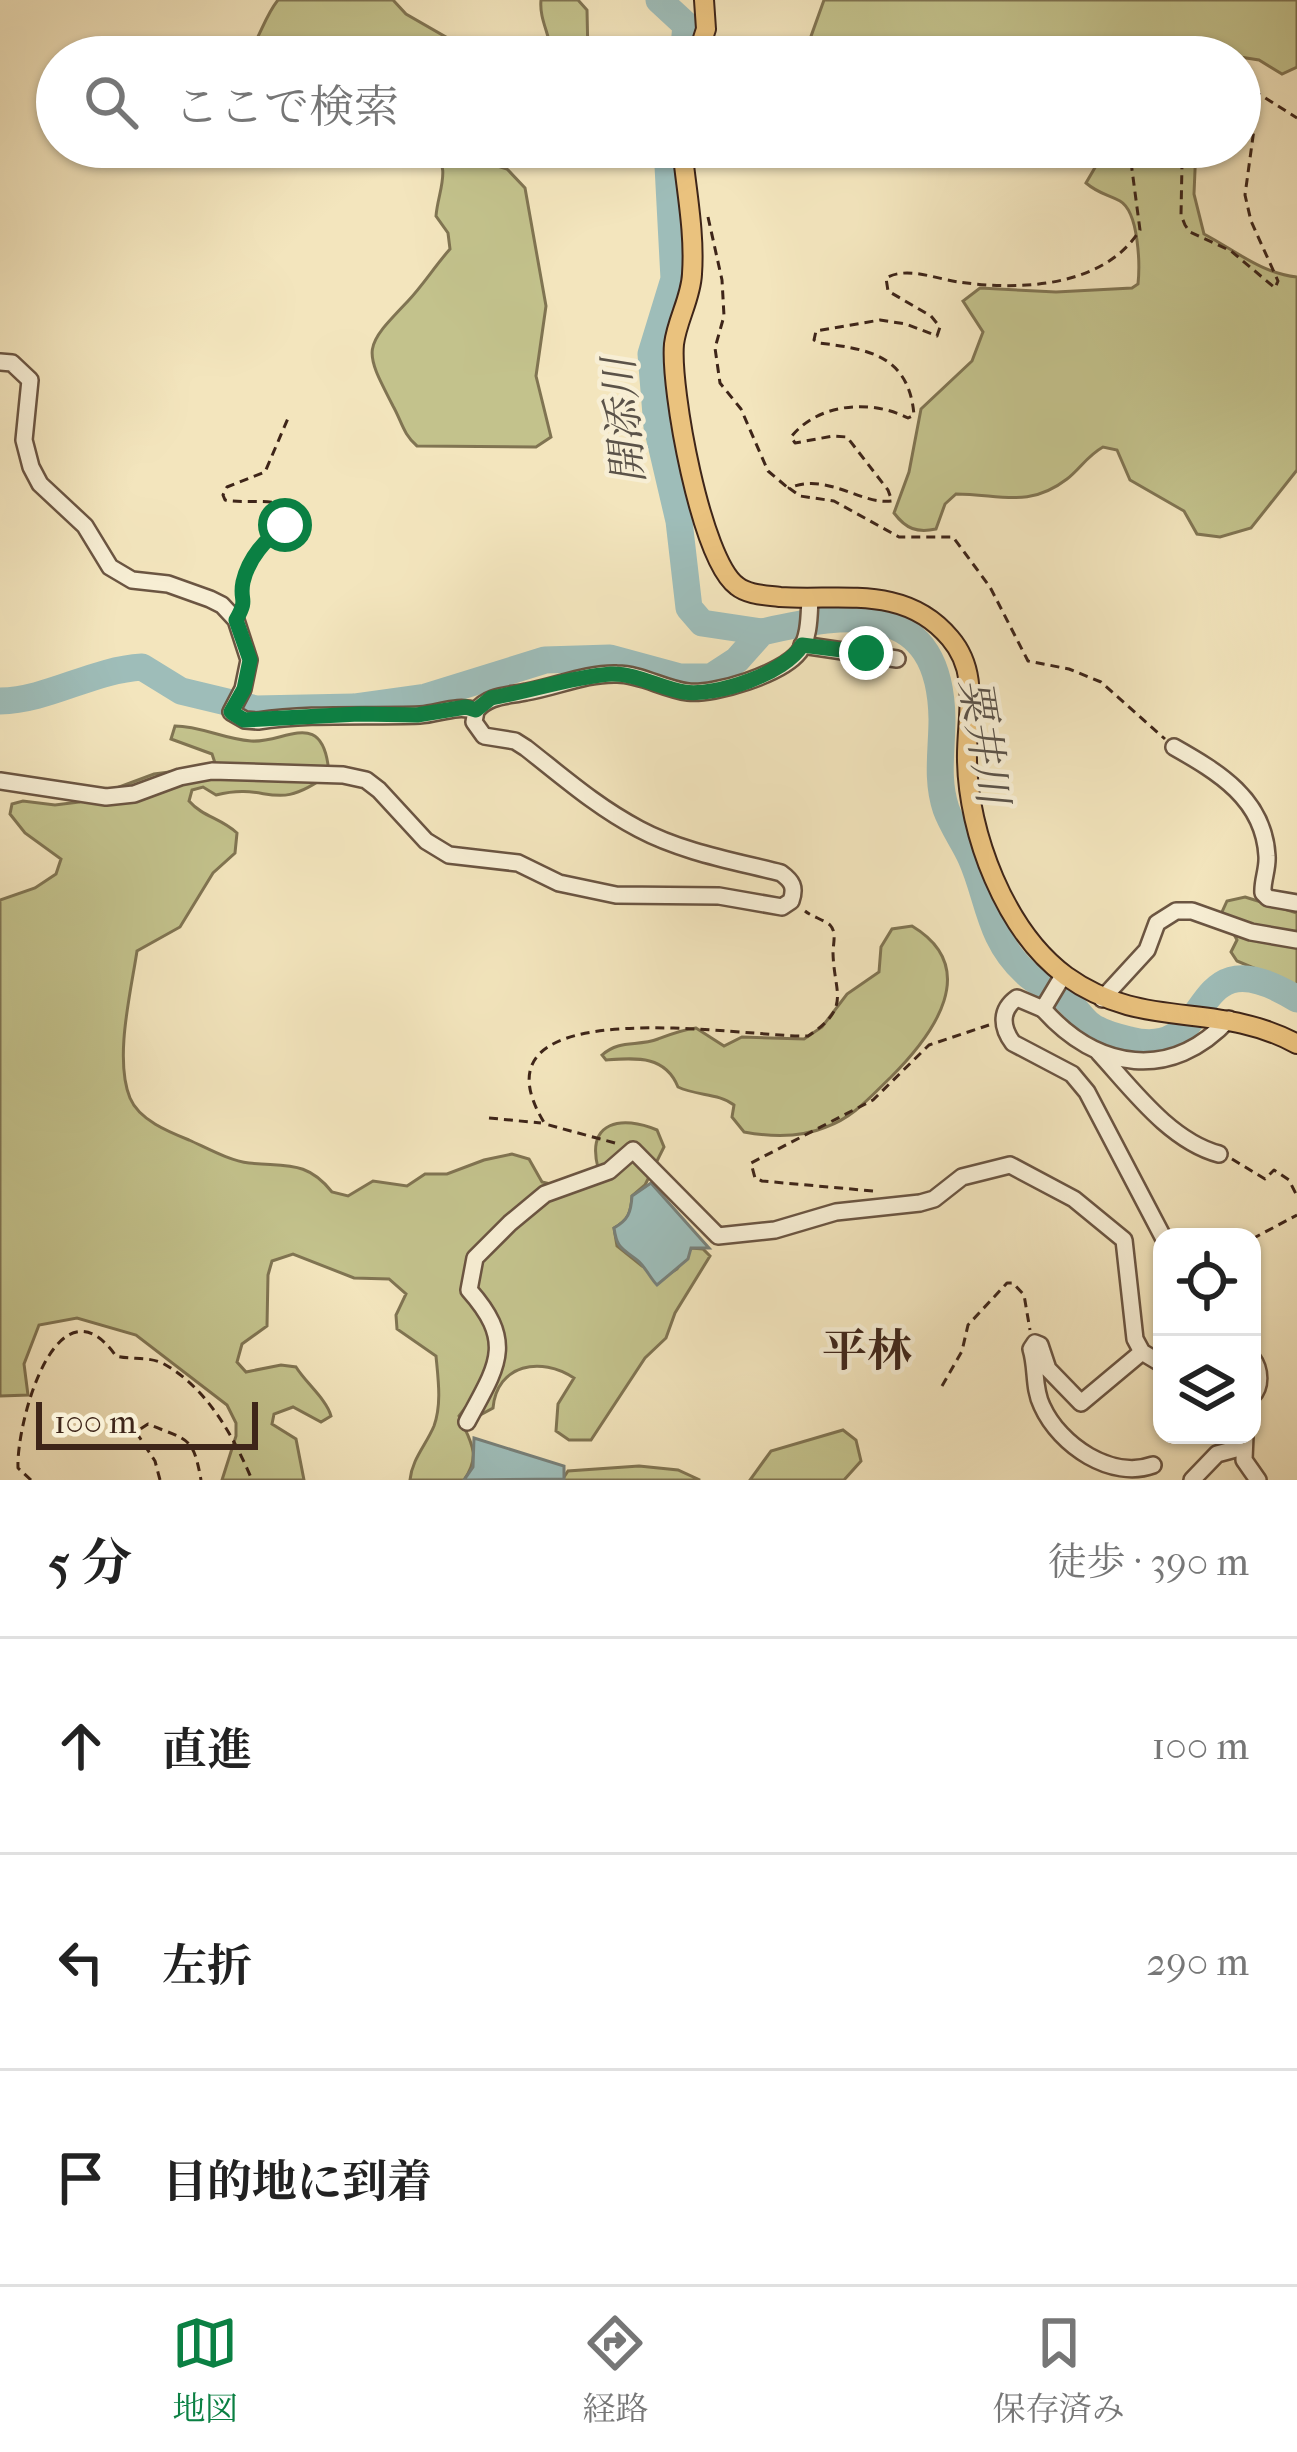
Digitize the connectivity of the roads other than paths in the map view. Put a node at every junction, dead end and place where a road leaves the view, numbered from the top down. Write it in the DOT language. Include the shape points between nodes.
graph roads {
  1 [pos="704,0"];
  2 [pos="704,36"];
  3 [pos="684,168"];
  4 [pos="0,362"];
  5 [pos="810,605"];
  6 [pos="805,639"];
  7 [pos="897,659"];
  8 [pos="476,710"];
  9 [pos="1174,747"];
  10 [pos="0,781"];
  11 [pos="1297,903"];
  12 [pos="1297,940"];
  13 [pos="1061,980"];
  14 [pos="1102,999"];
  15 [pos="1044,1007"];
  16 [pos="1223,1018"];
  17 [pos="1297,1044"];
  18 [pos="1097,1051"];
  19 [pos="1219,1154"];
  20 [pos="1158,1228"];
  21 [pos="1142,1352"];
  22 [pos="1153,1359"];
  23 [pos="467,1422"];
  24 [pos="1238,1444"];
  25 [pos="1245,1444"];
  26 [pos="1154,1465"];
  27 [pos="1192,1480"];
  28 [pos="1258,1480"];
  1 -- 2 [label="main road"];
  3 -- 5 [label="main road" via="692,278 674,374 709,541 738,588"];
  4 -- 8 [label="street" via="30,380 25,440 40,484 85,526 110,567 210,599 236,620 250,660 231,712 258,721"];
  5 -- 6 [label="street"];
  5 -- 13 [label="main road" via="882,598 952,639 971,693 968,782 979,835 1011,916"];
  6 -- 7 [label="street"];
  6 -- 8 [label="street" via="770,671 712,692 620,674 491,698"];
  8 -- 10 [label="street" via="484,736 526,748 641,831 782,873 791,880 791,901 776,908 719,896 616,896 506,860 449,855 380,790 343,775 212,771 106,797"];
  9 -- 11 [label="street" via="1244,796 1264,839 1263,893"];
  12 -- 14 [label="street" via="1176,911 1157,923 1147,950"];
  13 -- 14 [label="main road"];
  13 -- 15 [label="street"];
  14 -- 16 [label="main road" via="1139,1011"];
  15 -- 18 [label="street"];
  15 -- 20 [label="street" via="1017,998 1010,1004 1003,1022 1013,1043 1072,1074 1088,1092"];
  16 -- 17 [label="main road"];
  16 -- 18 [label="street" via="1190,1053 1171,1059"];
  18 -- 19 [label="street" via="1145,1105"];
  21 -- 22 [label="street"];
  21 -- 23 [label="street" via="1131,1325 1124,1240 1075,1199 1010,1166 962,1177 934,1199 718,1236 633,1150 610,1171 545,1193 475,1258 469,1290 490,1314 500,1346"];
  21 -- 26 [label="street" via="1081,1403 1048,1369 1041,1347 1031,1348 1036,1392 1057,1429 1095,1460 1130,1472"];
  24 -- 27 [label="street"];
  25 -- 28 [label="street"];
}
